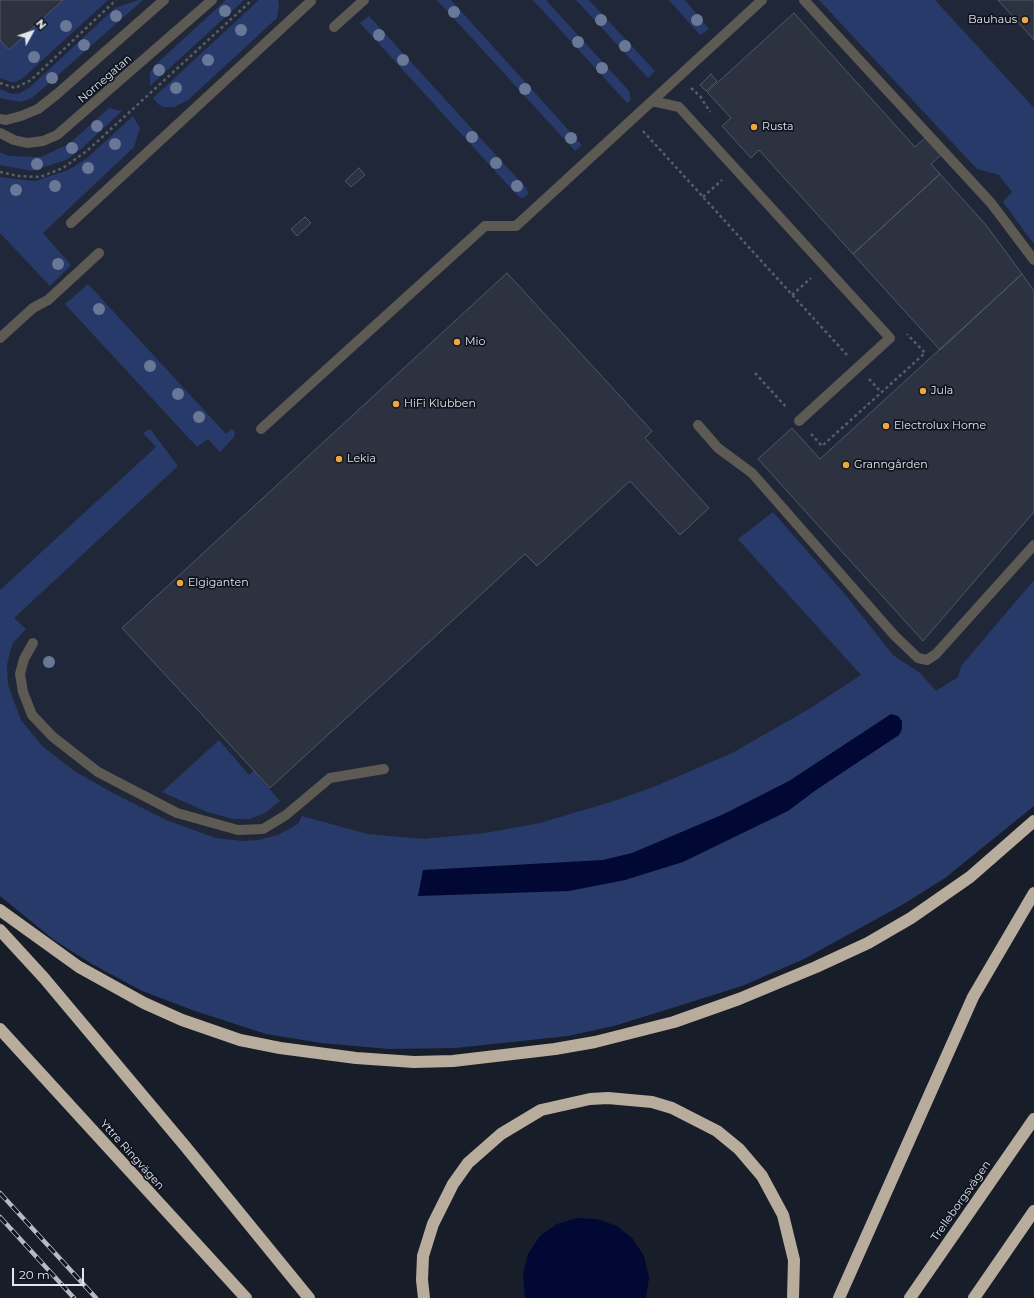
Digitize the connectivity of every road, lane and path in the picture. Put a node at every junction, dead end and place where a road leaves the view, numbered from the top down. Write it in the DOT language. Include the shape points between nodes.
graph roads {
  1 [pos="116,0"];
  2 [pos="164,0"];
  3 [pos="212,0"];
  4 [pos="252,0"];
  5 [pos="364,0"];
  6 [pos="762,0"];
  7 [pos="804,0"];
  8 [pos="311,1"];
  9 [pos="334,27"];
  10 [pos="0,83"];
  11 [pos="652,101"];
  12 [pos="0,119"];
  13 [pos="632,119"];
  14 [pos="0,133"];
  15 [pos="0,172"];
  16 [pos="71,223"];
  17 [pos="99,253"];
  18 [pos="1034,260"];
  19 [pos="0,338"];
  20 [pos="847,355"];
  21 [pos="755,373"];
  22 [pos="865,374"];
  23 [pos="881,392"];
  24 [pos="799,421"];
  25 [pos="698,425"];
  26 [pos="261,429"];
  27 [pos="1034,545"];
  28 [pos="33,643"];
  29 [pos="384,768"];
  30 [pos="1034,821"];
  31 [pos="1034,893"];
  32 [pos="0,910"];
  33 [pos="0,930"];
  34 [pos="0,1029"];
  35 [pos="1034,1119"];
  36 [pos="1034,1211"];
  37 [pos="246,1298"];
  38 [pos="309,1298"];
  39 [pos="424,1298"];
  40 [pos="793,1298"];
  41 [pos="839,1298"];
  42 [pos="910,1298"];
  43 [pos="974,1298"];
  1 -- 10 [label="path" via="31,80 15,88"];
  2 -- 12 [label="street, Nornegatan" via="38,109 6,120"];
  3 -- 14 [label="street, Nornegatan" via="57,135 44,141 27,143"];
  4 -- 15 [label="path" via="88,150 63,168 40,177"];
  5 -- 9 [label="street"];
  6 -- 11 [label="street"];
  7 -- 18 [label="street" via="991,203"];
  8 -- 16 [label="street"];
  11 -- 13 [label="street"];
  11 -- 24 [label="street" via="679,107 890,338"];
  13 -- 20 [label="path"];
  13 -- 26 [label="street" via="516,226 485,226"];
  17 -- 19 [label="street" via="48,300 33,308"];
  21 -- 24 [label="path"];
  22 -- 23 [label="path"];
  25 -- 27 [label="street" via="718,448 752,473 894,635 918,658 927,660 936,654"];
  28 -- 29 [label="street" via="24,659 20,674 23,692 32,715 53,737 98,772 177,813 238,830 263,829 286,815 330,778"];
  30 -- 32 [label="highway" via="970,877 911,918 829,961 739,999 674,1022 595,1042 453,1061 414,1062 356,1058 280,1048 233,1037 182,1020 138,1000 79,967"];
  31 -- 41 [label="highway" via="973,997"];
  33 -- 38 [label="highway" via="44,978 175,1134"];
  34 -- 37 [label="highway, Yttre Ringvägen"];
  35 -- 42 [label="highway, Trelleborgsvägen"];
  36 -- 43 [label="highway"];
  39 -- 40 [label="highway" via="423,1256 433,1224 452,1184 468,1163 501,1134 541,1110 590,1099 608,1098 652,1102 672,1108 717,1131 739,1149 762,1176 783,1214 794,1260"];
}
